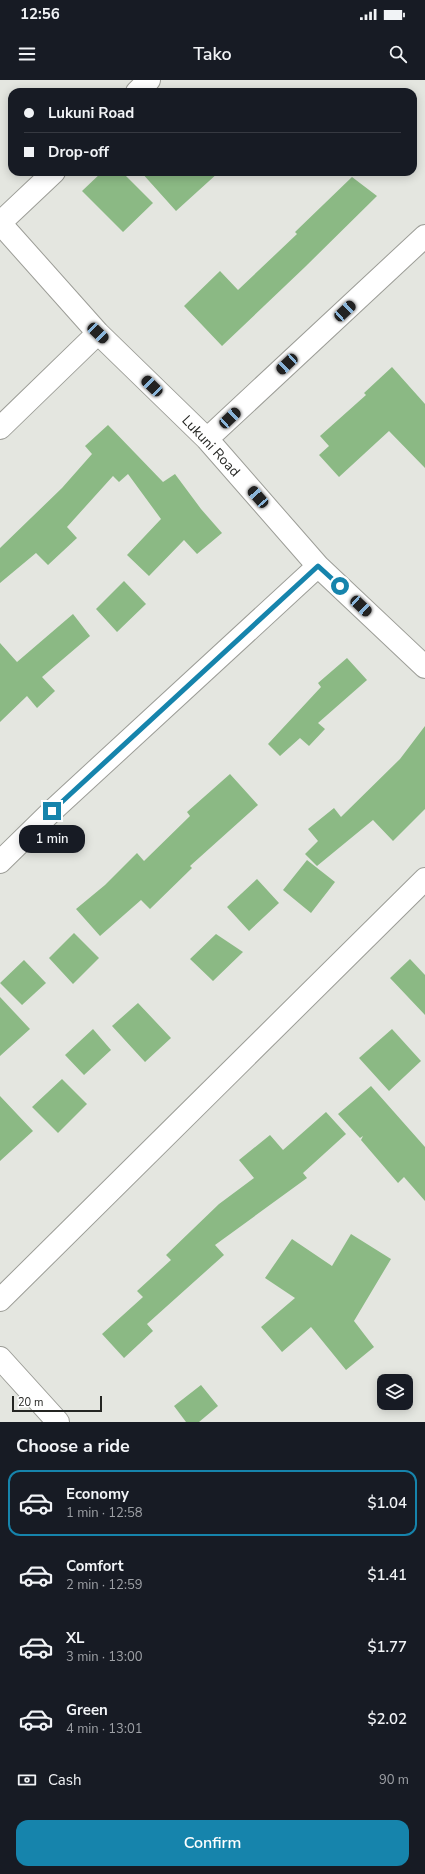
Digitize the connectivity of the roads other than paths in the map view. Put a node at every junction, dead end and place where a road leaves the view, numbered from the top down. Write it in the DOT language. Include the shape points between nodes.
graph roads {
  1 [pos="149,80"];
  2 [pos="141,88"];
  3 [pos="50,176"];
  4 [pos="0,223"];
  5 [pos="425,236"];
  6 [pos="98,333"];
  7 [pos="0,428"];
  8 [pos="207,439"];
  9 [pos="318,566"];
  10 [pos="425,667"];
  11 [pos="0,862"];
  12 [pos="425,879"];
  13 [pos="0,1300"];
  14 [pos="0,1358"];
  15 [pos="58,1422"];
  1 -- 2 [label="street"];
  3 -- 4 [label="street"];
  4 -- 6 [label="street, Lukuni Road"];
  5 -- 8 [label="street"];
  6 -- 7 [label="street"];
  6 -- 8 [label="street, Lukuni Road"];
  8 -- 9 [label="street, Lukuni Road"];
  9 -- 10 [label="street, Lukuni Road"];
  9 -- 11 [label="street"];
  12 -- 13 [label="street"];
  14 -- 15 [label="street"];
}
